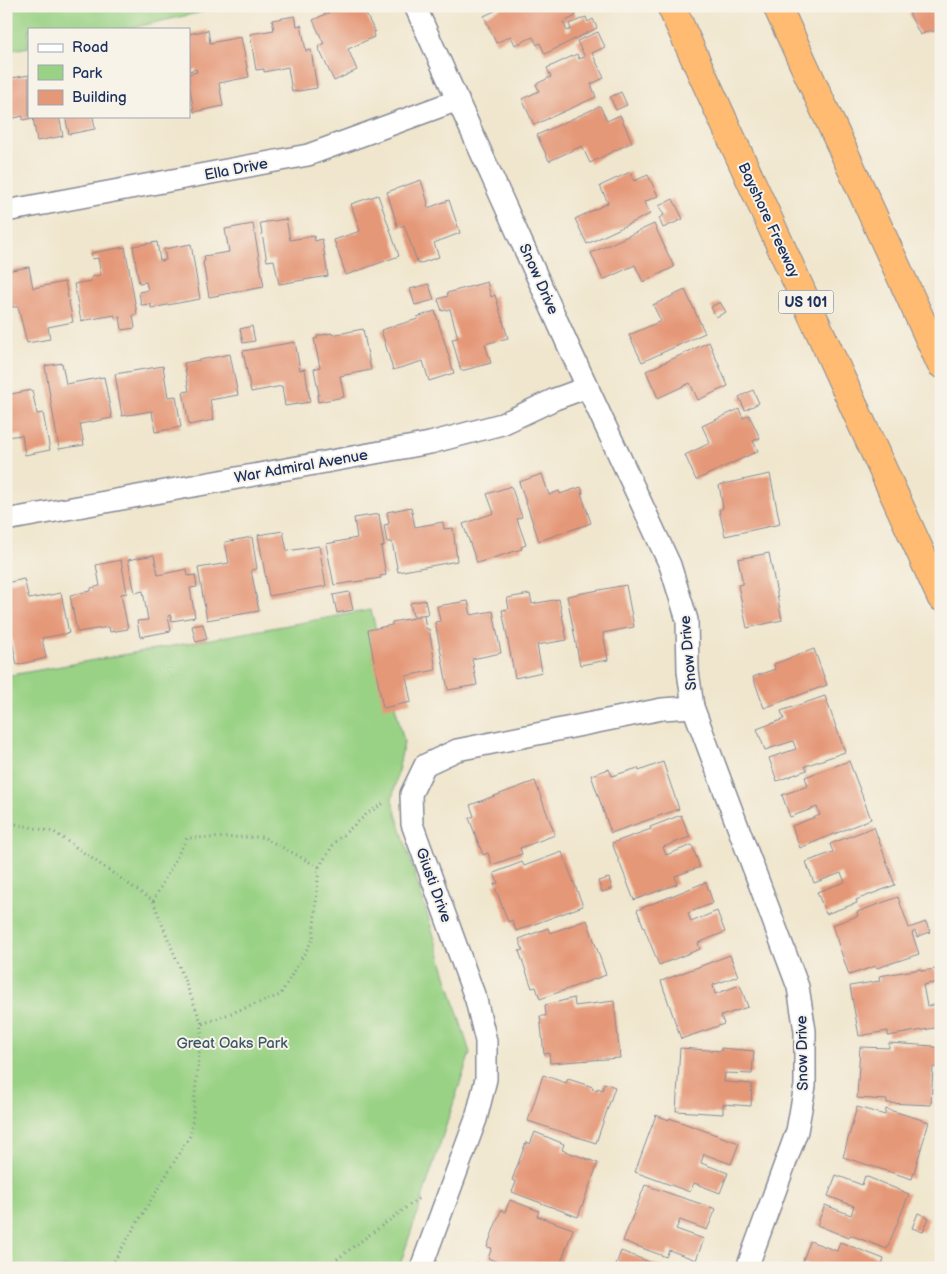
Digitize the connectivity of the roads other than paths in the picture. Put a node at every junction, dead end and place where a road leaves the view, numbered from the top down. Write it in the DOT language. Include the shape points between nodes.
graph roads {
  1 [pos="415,6"];
  2 [pos="671,6"];
  3 [pos="777,6"];
  4 [pos="458,100"];
  5 [pos="6,211"];
  6 [pos="941,364"];
  7 [pos="588,387"];
  8 [pos="6,520"];
  9 [pos="941,597"];
  10 [pos="693,707"];
  11 [pos="421,1268"];
  12 [pos="746,1268"];
  1 -- 4 [label="street, Snow Drive"];
  2 -- 9 [label="highway, Bayshore Freeway / US 101"];
  3 -- 6 [label="highway"];
  4 -- 5 [label="street, Ella Drive" via="308,155"];
  4 -- 7 [label="street, Snow Drive"];
  7 -- 8 [label="street, War Admiral Avenue" via="502,424 430,443"];
  7 -- 10 [label="street, Snow Drive" via="670,565 687,620 688,671"];
  10 -- 11 [label="street, Giusti Drive" via="662,709 457,750 425,765 411,794 412,824 476,1000 486,1040 486,1080 476,1119"];
  10 -- 12 [label="street, Snow Drive" via="798,987 805,1030 805,1086 797,1131"];
}
